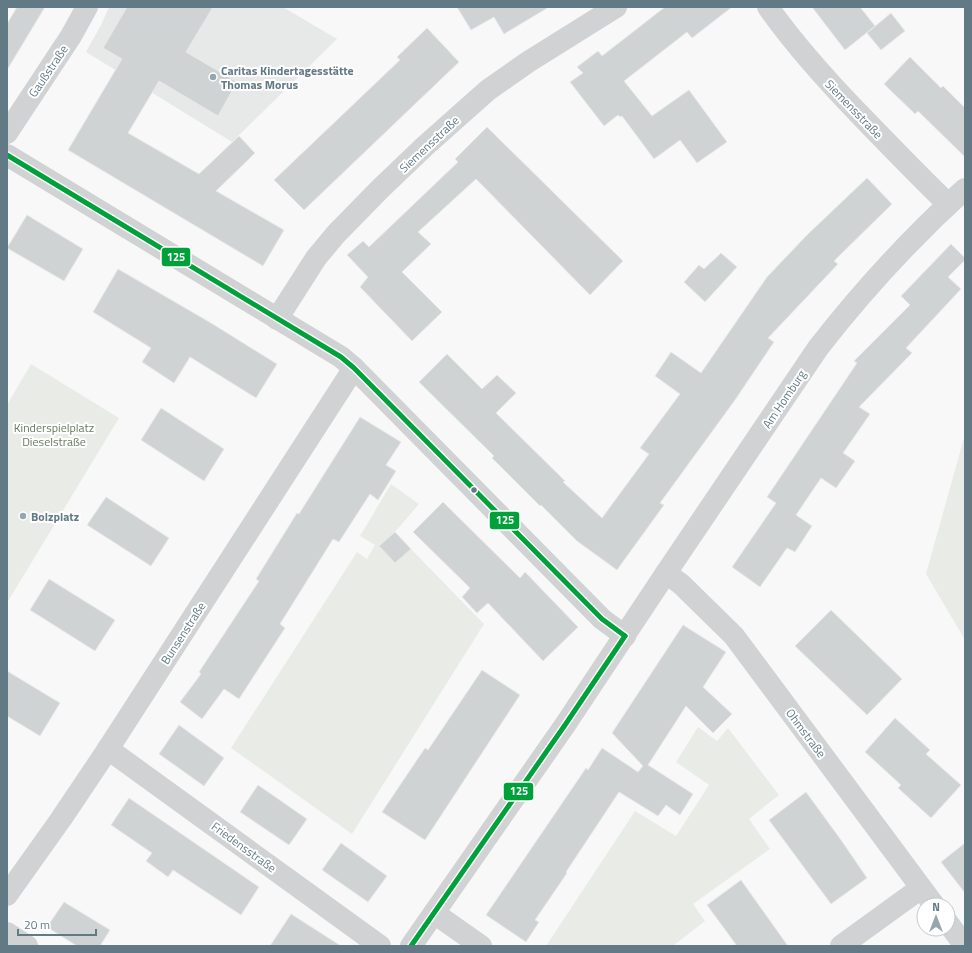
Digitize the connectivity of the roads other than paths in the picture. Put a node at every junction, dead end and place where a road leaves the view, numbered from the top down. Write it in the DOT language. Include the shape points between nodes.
graph roads {
  1 [pos="86,7"];
  2 [pos="616,7"];
  3 [pos="768,7"];
  4 [pos="7,133"];
  5 [pos="7,155"];
  6 [pos="965,189"];
  7 [pos="948,204"];
  8 [pos="277,319"];
  9 [pos="354,368"];
  10 [pos="666,573"];
  11 [pos="625,636"];
  12 [pos="108,749"];
  13 [pos="921,888"];
  14 [pos="7,895"];
  15 [pos="928,897"];
  16 [pos="434,914"];
  17 [pos="7,933"];
  18 [pos="956,934"];
  19 [pos="27,946"];
  20 [pos="380,946"];
  21 [pos="411,946"];
  22 [pos="480,946"];
  23 [pos="841,946"];
  24 [pos="965,946"];
  1 -- 4 [label="street, Gaußstraße" via="71,36"];
  2 -- 8 [label="street, Siemensstraße" via="488,90 425,146 336,234 316,258"];
  3 -- 7 [label="street, Siemensstraße" via="824,77"];
  5 -- 8 [label="street"];
  6 -- 7 [label="street, Am Homburg"];
  7 -- 10 [label="street, Am Homburg" via="874,279 818,348"];
  8 -- 9 [label="street" via="341,357"];
  9 -- 11 [label="street" via="602,620"];
  9 -- 12 [label="street, Bunsenstraße"];
  10 -- 11 [label="street, Am Homburg"];
  10 -- 13 [label="street, Ohmstraße" via="681,584 734,636"];
  11 -- 16 [label="street, Am Homburg"];
  12 -- 14 [label="street, Bunsenstraße"];
  12 -- 20 [label="street, Friedensstraße"];
  13 -- 15 [label="street, Ohmstraße"];
  13 -- 23 [label="street"];
  16 -- 21 [label="street, Am Homburg"];
  16 -- 22 [label="street"];
  17 -- 19 [label="street"];
  18 -- 24 [label="street"];
}
